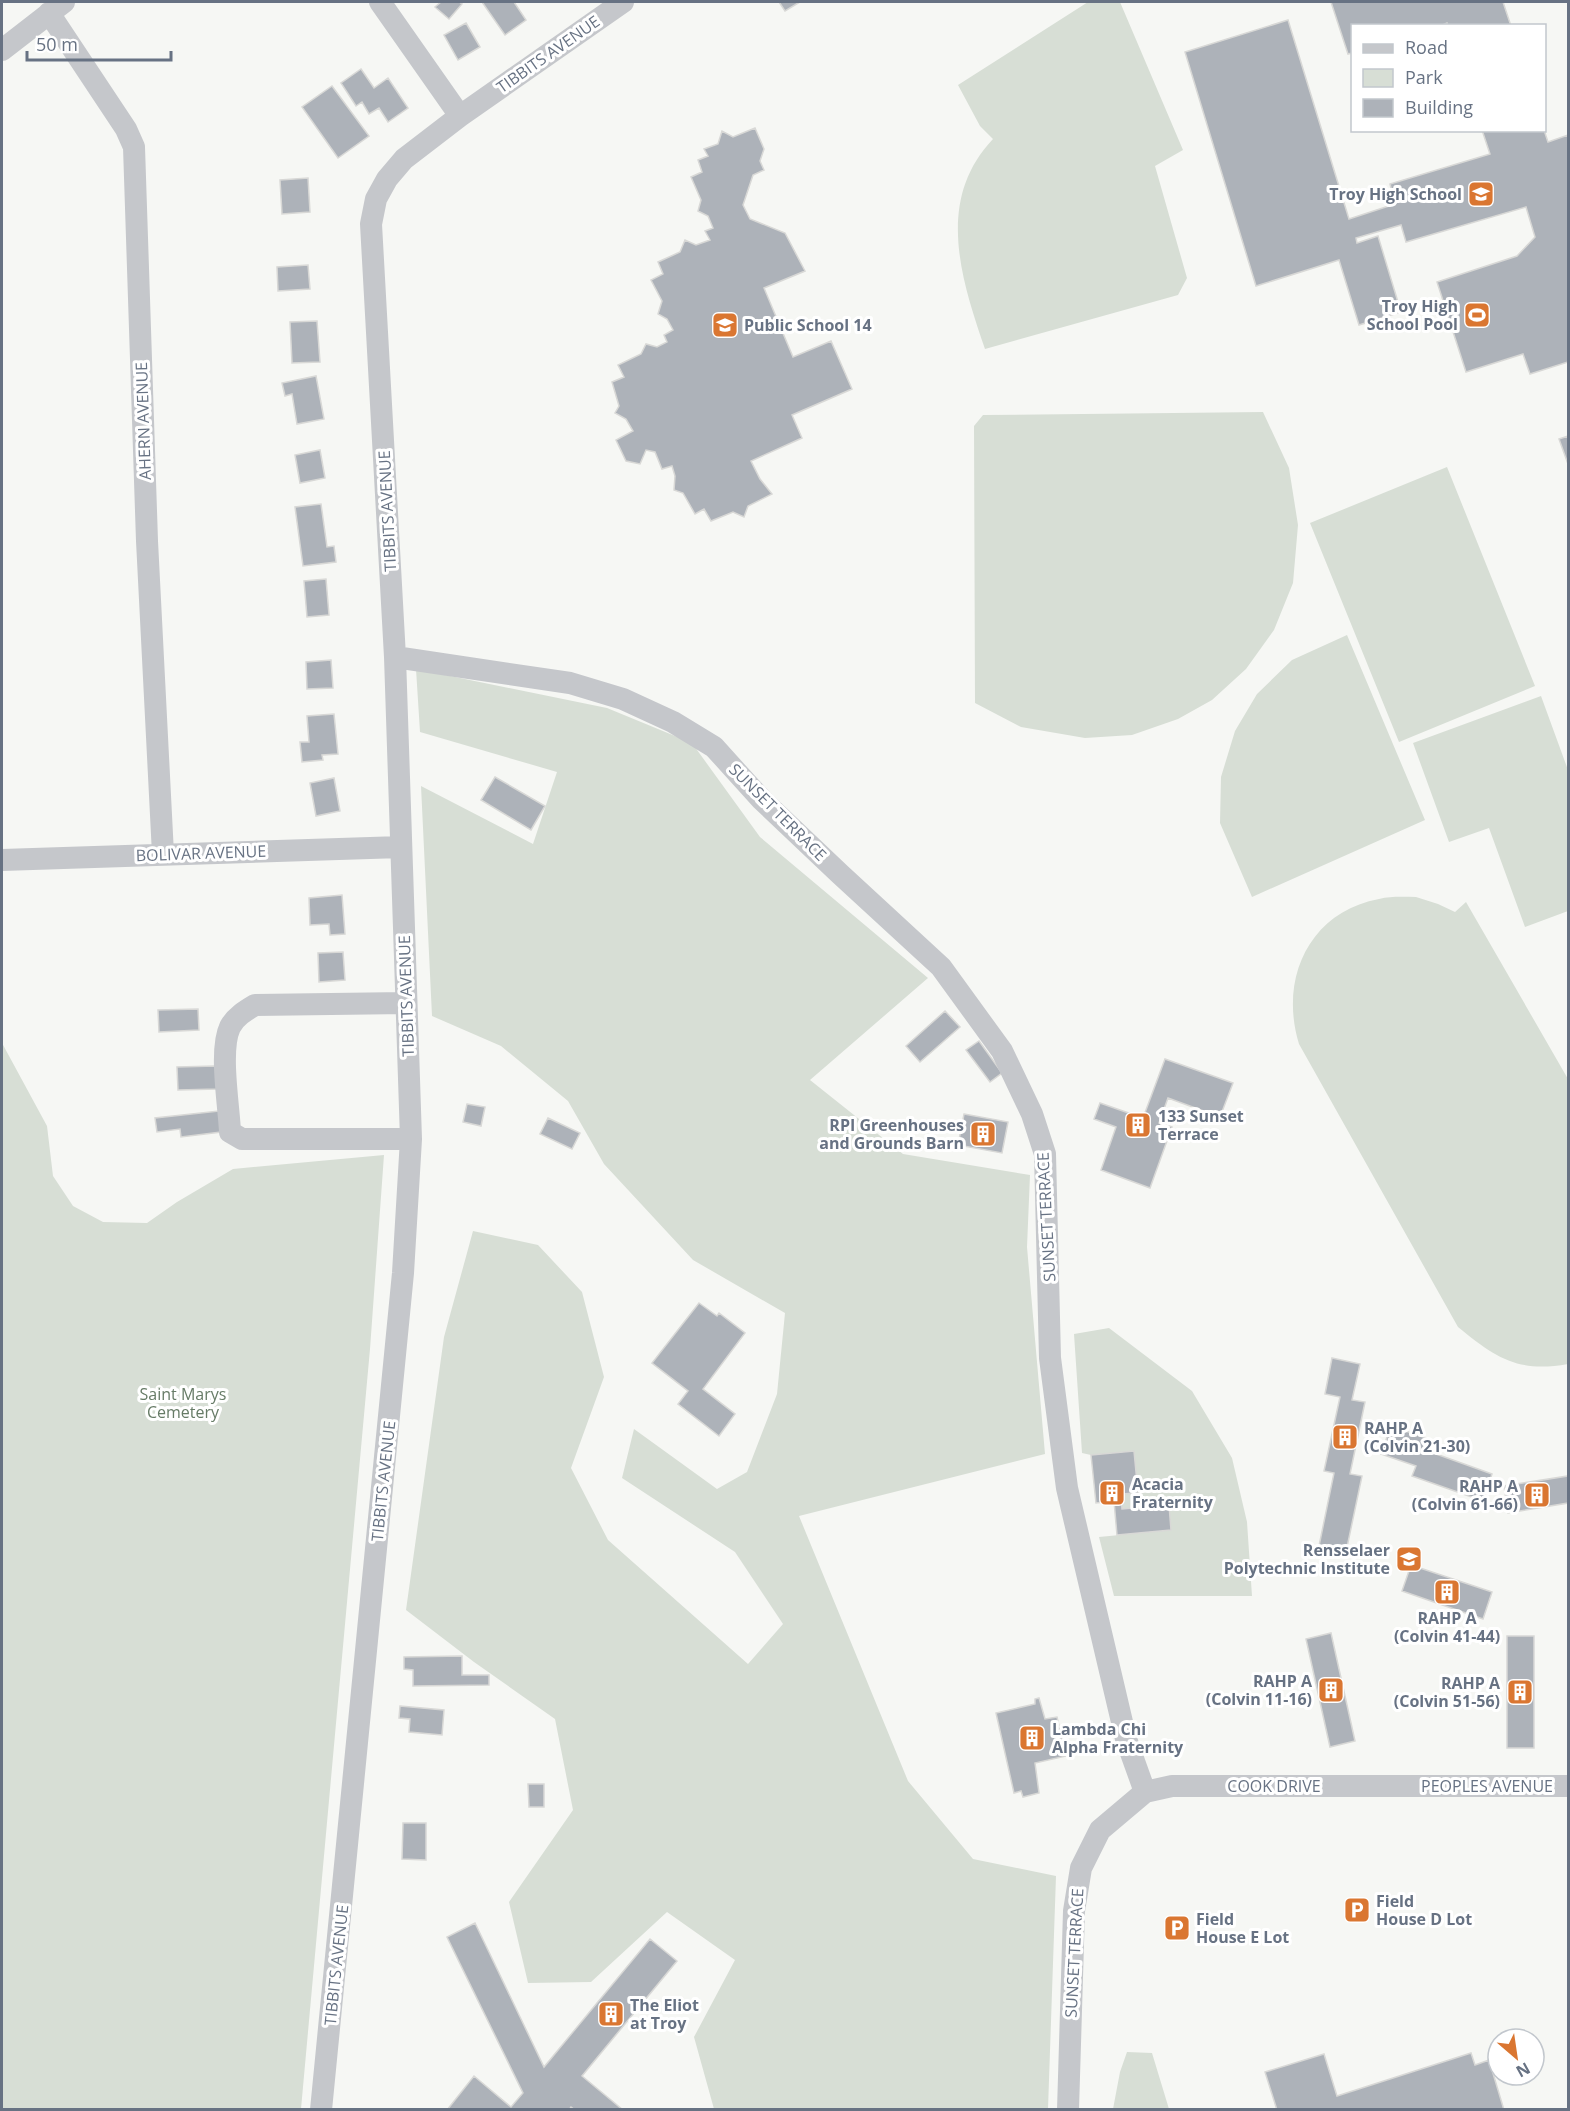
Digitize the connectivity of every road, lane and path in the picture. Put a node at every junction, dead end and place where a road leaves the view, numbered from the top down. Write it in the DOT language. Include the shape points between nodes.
graph roads {
  1 [pos="380,2"];
  2 [pos="623,2"];
  3 [pos="56,7"];
  4 [pos="2,50"];
  5 [pos="460,116"];
  6 [pos="395,657"];
  7 [pos="401,847"];
  8 [pos="163,854"];
  9 [pos="2,860"];
  10 [pos="406,1003"];
  11 [pos="411,1139"];
  12 [pos="1405,1785"];
  13 [pos="1569,1786"];
  14 [pos="1145,1792"];
  15 [pos="321,2109"];
  16 [pos="1068,2109"];
  1 -- 5 [label="street"];
  2 -- 5 [label="street, TIBBITS AVENUE"];
  3 -- 4 [label="street"];
  3 -- 8 [label="street, AHERN AVENUE" via="134,147 147,541"];
  5 -- 6 [label="street, TIBBITS AVENUE" via="404,159 376,199 371,224"];
  6 -- 7 [label="street, TIBBITS AVENUE"];
  6 -- 14 [label="street, SUNSET TERRACE" via="570,684 623,699 674,722 714,747 762,800 941,967 1002,1051 1032,1114 1045,1154 1050,1358 1066,1488 1126,1739"];
  7 -- 8 [label="street, BOLIVAR AVENUE"];
  7 -- 10 [label="street, TIBBITS AVENUE"];
  8 -- 9 [label="street, BOLIVAR AVENUE"];
  10 -- 11 [label="street, TIBBITS AVENUE"];
  10 -- 11 [label="street" via="255,1005 242,1012 231,1026 225,1045 230,1132 242,1139"];
  11 -- 15 [label="street, TIBBITS AVENUE" via="403,1273"];
  12 -- 13 [label="street, PEOPLES AVENUE"];
  12 -- 14 [label="street, COOK DRIVE" via="1172,1786"];
  14 -- 16 [label="street, SUNSET TERRACE" via="1100,1830 1078,1878"];
}
